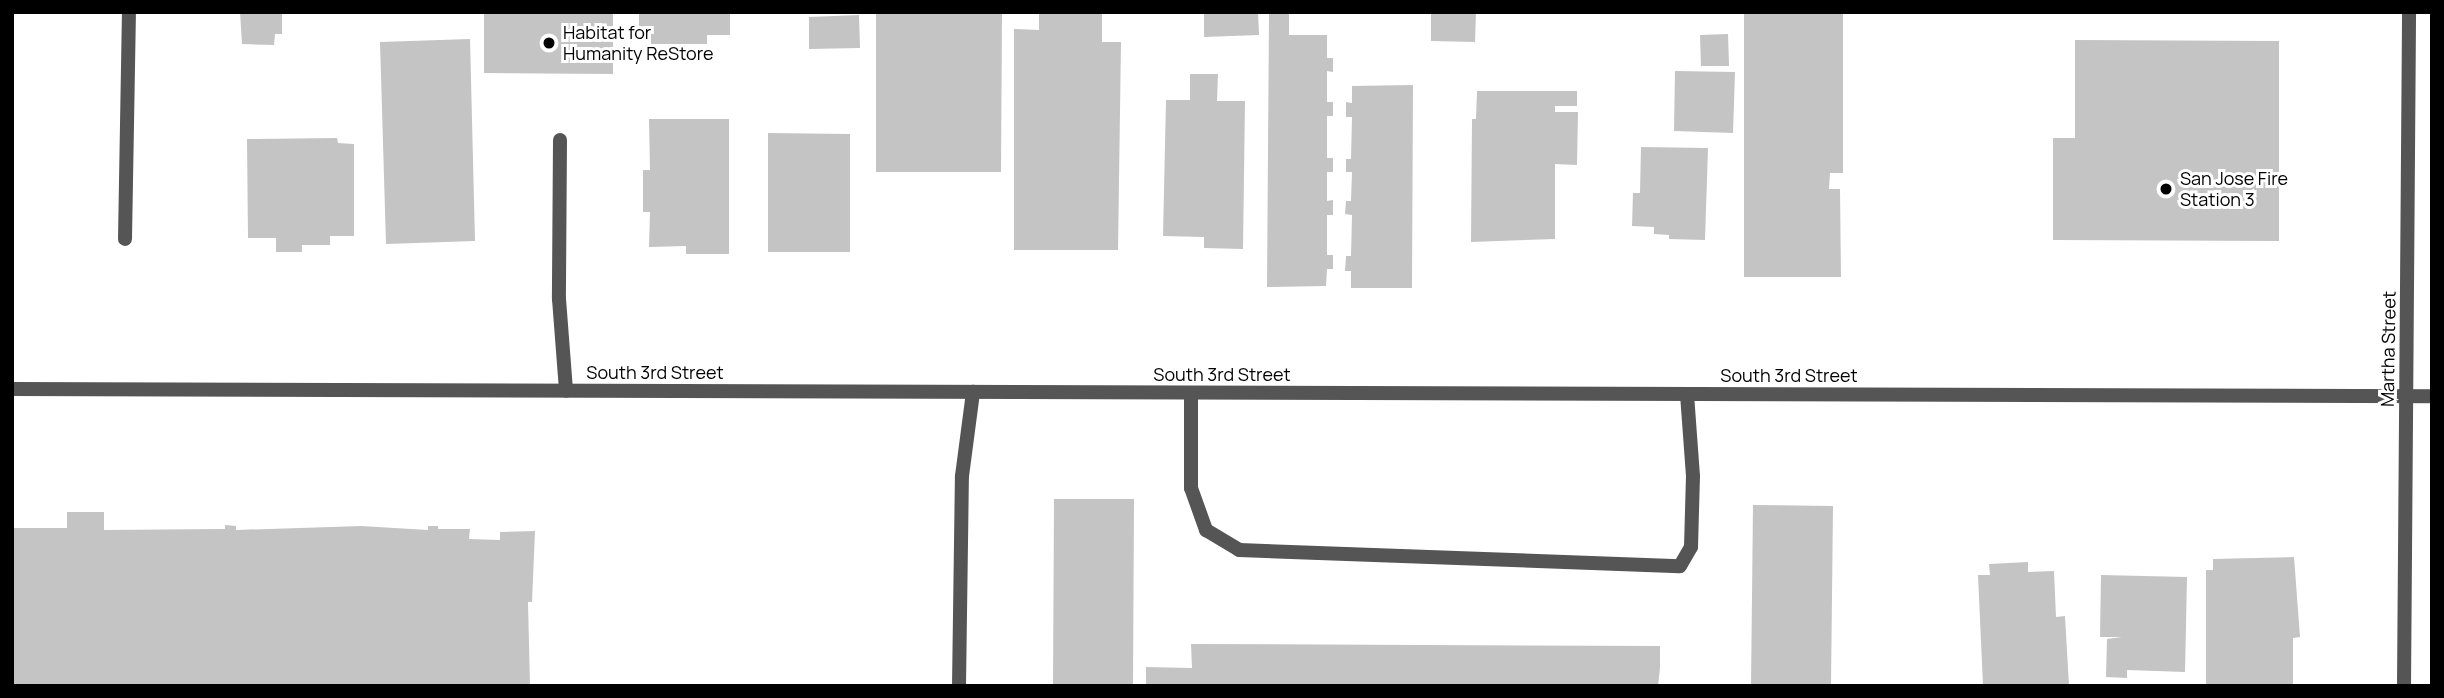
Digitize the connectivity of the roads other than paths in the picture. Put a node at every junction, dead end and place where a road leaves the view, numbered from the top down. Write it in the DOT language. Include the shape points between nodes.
graph roads {
  1 [pos="129,12"];
  2 [pos="2409,12"];
  3 [pos="560,140"];
  4 [pos="125,239"];
  5 [pos="12,389"];
  6 [pos="566,391"];
  7 [pos="973,392"];
  8 [pos="1191,393"];
  9 [pos="1687,394"];
  10 [pos="2406,396"];
  11 [pos="2432,396"];
  12 [pos="959,686"];
  13 [pos="2404,686"];
  1 -- 4 [label="street"];
  2 -- 10 [label="street, Martha Street"];
  3 -- 6 [label="street" via="559,299"];
  5 -- 6 [label="street, South 3rd Street"];
  6 -- 7 [label="street, South 3rd Street"];
  7 -- 8 [label="street, South 3rd Street"];
  7 -- 12 [label="street" via="962,476"];
  8 -- 9 [label="street, South 3rd Street"];
  8 -- 9 [label="street" via="1191,488 1206,530 1239,550 1680,566 1691,547 1693,476"];
  9 -- 10 [label="street, South 3rd Street"];
  10 -- 11 [label="street, South 3rd Street"];
  10 -- 13 [label="street, Martha Street"];
}
